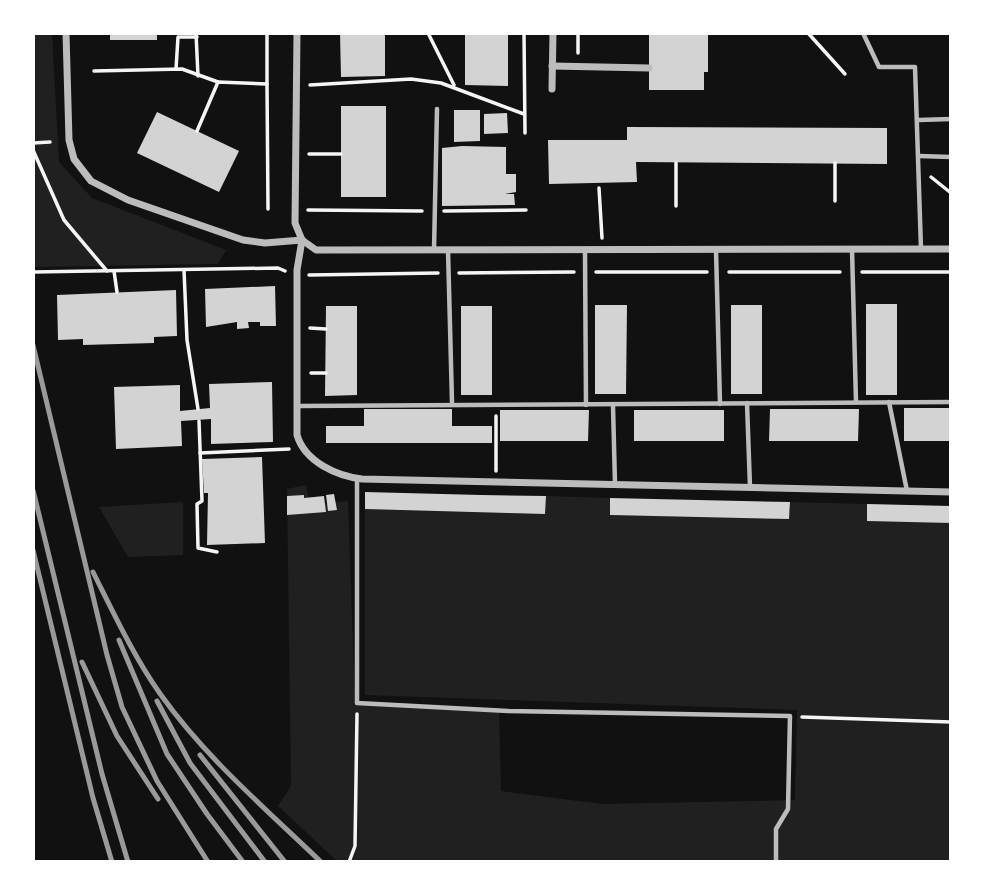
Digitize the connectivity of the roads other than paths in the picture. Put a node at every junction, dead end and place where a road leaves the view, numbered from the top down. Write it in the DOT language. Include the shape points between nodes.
graph roads {
  1 [pos="66,33"];
  2 [pos="297,33"];
  3 [pos="552,33"];
  4 [pos="863,33"];
  5 [pos="552,66"];
  6 [pos="649,68"];
  7 [pos="552,89"];
  8 [pos="437,109"];
  9 [pos="951,119"];
  10 [pos="919,120"];
  11 [pos="919,156"];
  12 [pos="951,157"];
  13 [pos="302,240"];
  14 [pos="852,249"];
  15 [pos="921,249"];
  16 [pos="951,249"];
  17 [pos="448,250"];
  18 [pos="585,250"];
  19 [pos="716,250"];
  20 [pos="434,251"];
  21 [pos="452,402"];
  22 [pos="856,402"];
  23 [pos="889,402"];
  24 [pos="951,402"];
  25 [pos="747,403"];
  26 [pos="720,404"];
  27 [pos="297,405"];
  28 [pos="586,405"];
  29 [pos="613,406"];
  30 [pos="356,478"];
  31 [pos="615,485"];
  32 [pos="750,488"];
  33 [pos="907,491"];
  34 [pos="951,492"];
  35 [pos="776,862"];
  1 -- 13 [label="street" via="69,140 74,159 91,181 128,200 243,240"];
  2 -- 13 [label="street" via="294,209"];
  3 -- 5 [label="street"];
  4 -- 10 [label="lane" via="879,67 915,67"];
  5 -- 6 [label="street"];
  5 -- 7 [label="street"];
  8 -- 20 [label="lane"];
  9 -- 10 [label="lane"];
  10 -- 11 [label="lane"];
  11 -- 12 [label="lane"];
  11 -- 15 [label="lane"];
  13 -- 20 [label="street" via="316,250 327,251"];
  13 -- 27 [label="street" via="297,270"];
  14 -- 15 [label="street"];
  14 -- 19 [label="street"];
  14 -- 22 [label="lane"];
  15 -- 16 [label="street"];
  17 -- 18 [label="street"];
  17 -- 20 [label="street"];
  17 -- 21 [label="lane"];
  18 -- 19 [label="street"];
  18 -- 28 [label="lane"];
  19 -- 26 [label="lane"];
  21 -- 27 [label="lane"];
  21 -- 28 [label="lane"];
  22 -- 23 [label="lane"];
  22 -- 25 [label="lane"];
  23 -- 24 [label="lane"];
  23 -- 33 [label="lane"];
  25 -- 26 [label="lane"];
  25 -- 32 [label="lane"];
  26 -- 29 [label="lane"];
  27 -- 30 [label="street" via="300,442 328,470"];
  28 -- 29 [label="lane"];
  29 -- 31 [label="lane"];
  30 -- 31 [label="street"];
  30 -- 35 [label="lane" via="357,703 790,716 788,809 776,829"];
  31 -- 32 [label="street"];
  32 -- 33 [label="street"];
  33 -- 34 [label="street"];
}
